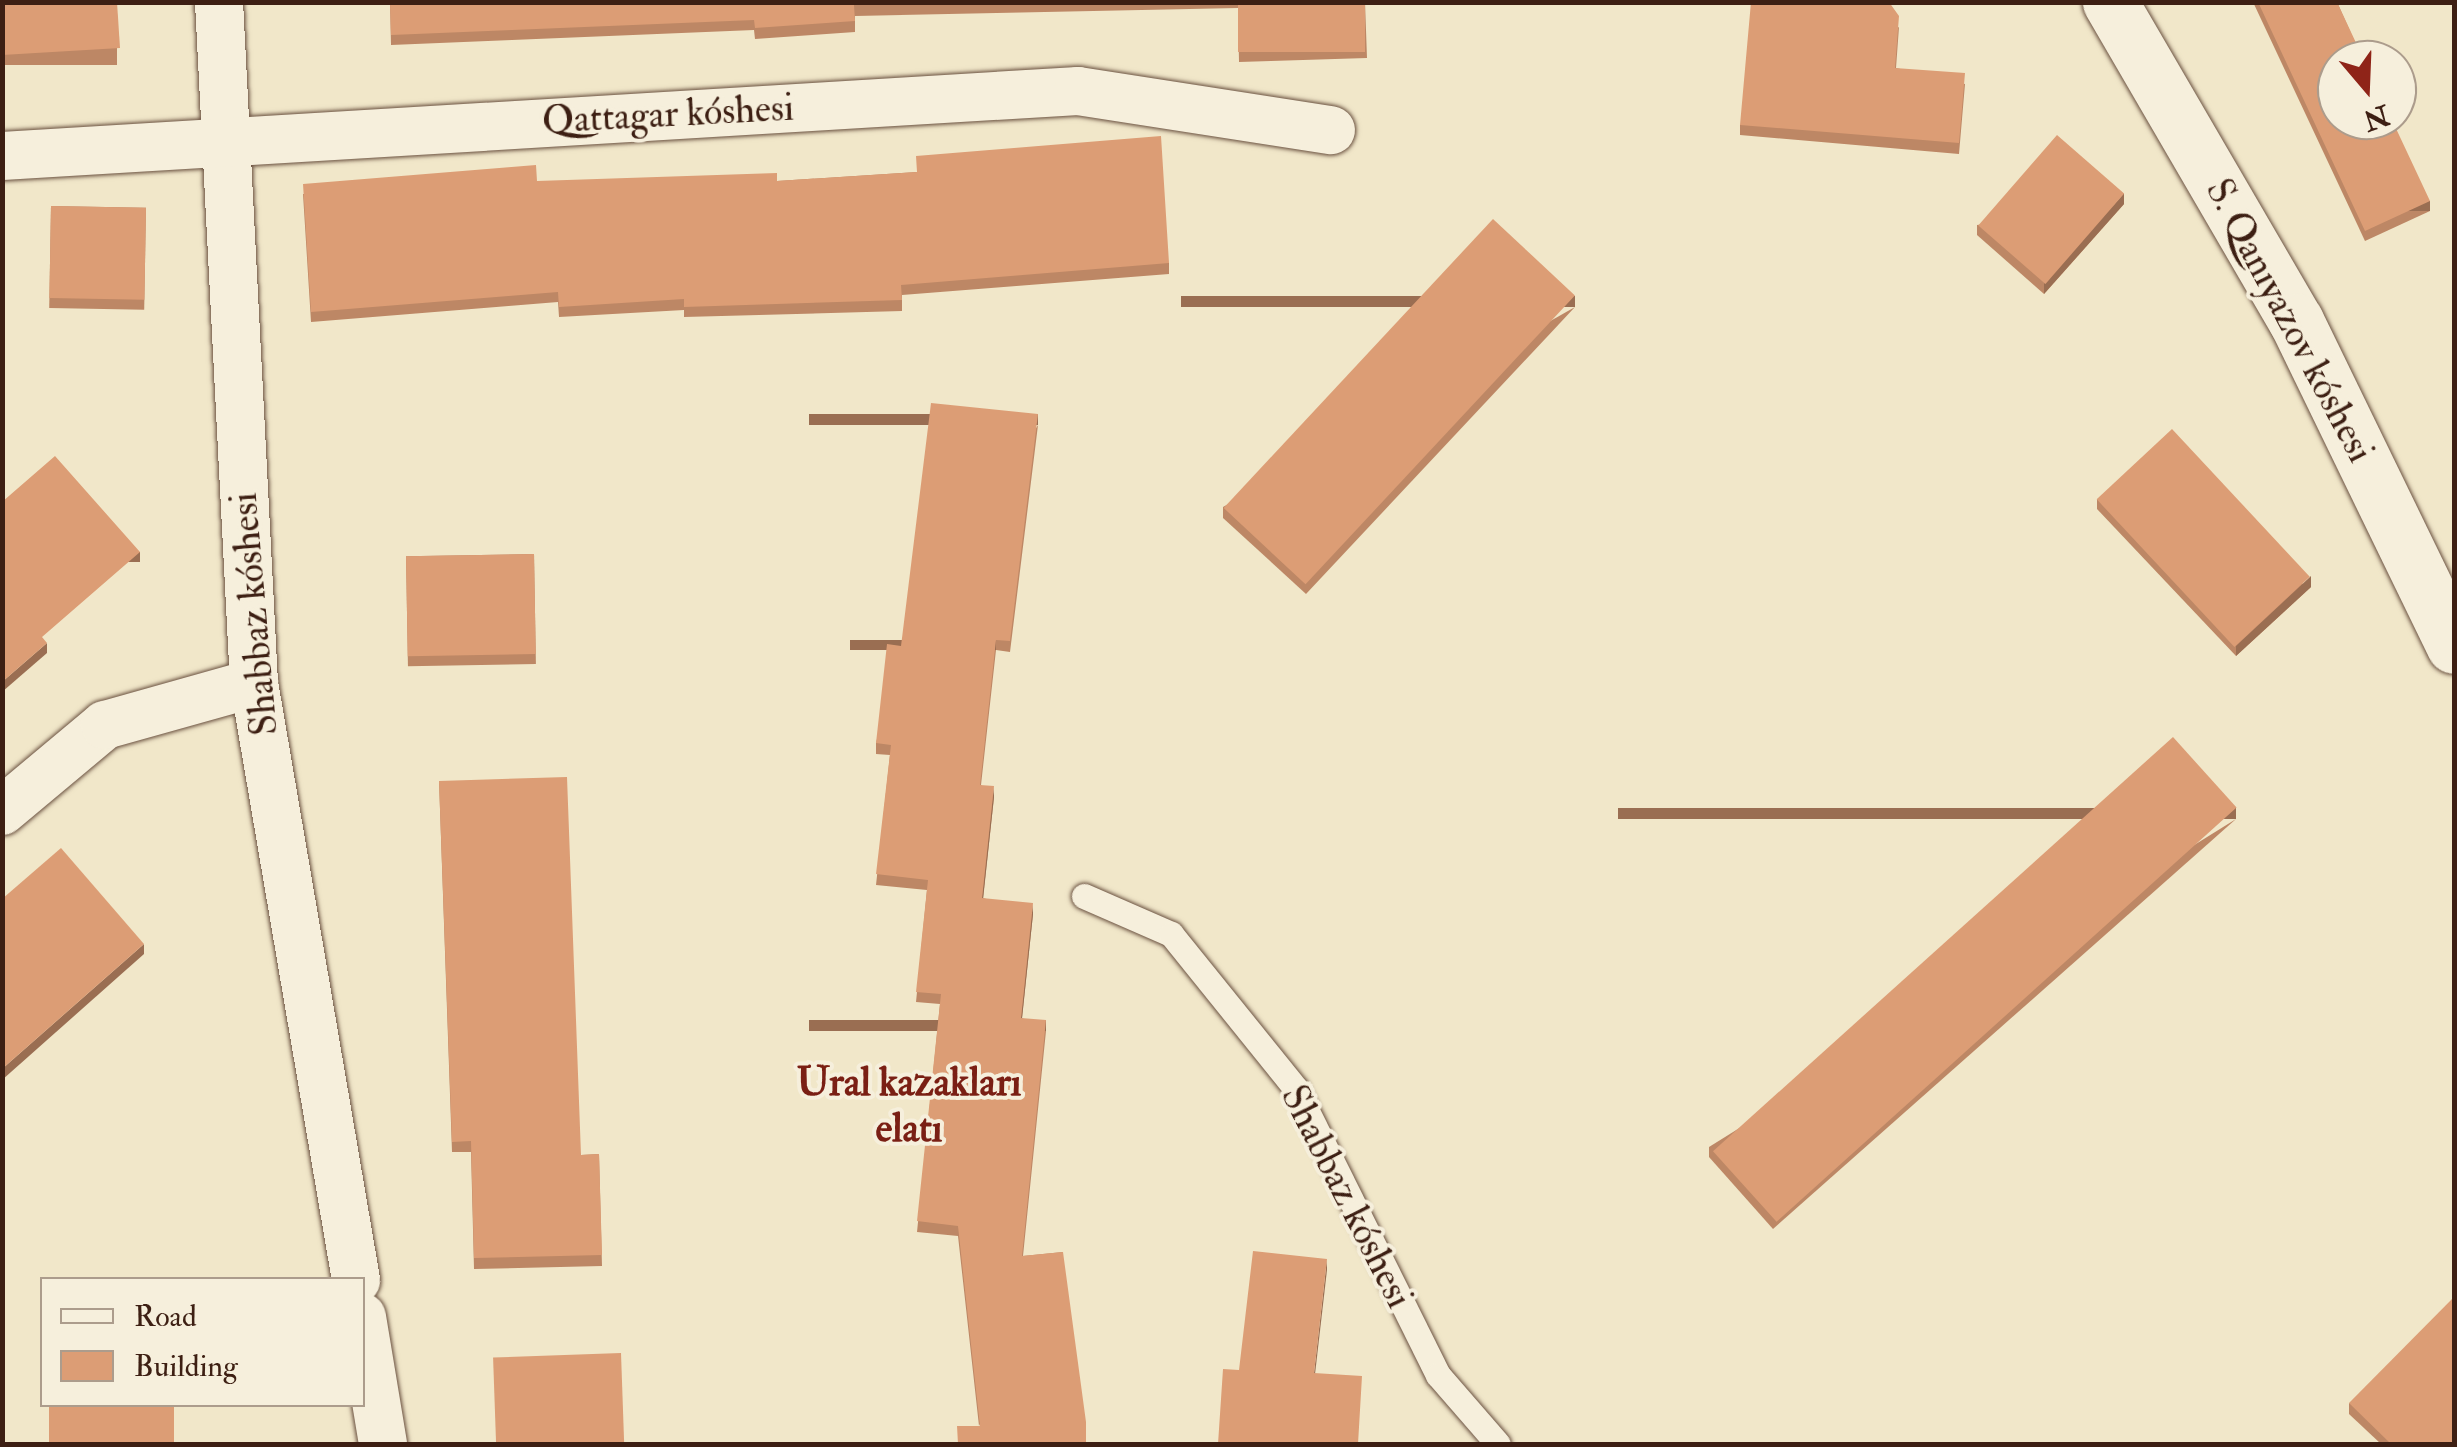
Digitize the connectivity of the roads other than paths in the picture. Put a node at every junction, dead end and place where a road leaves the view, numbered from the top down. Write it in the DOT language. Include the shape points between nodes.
graph roads {
  1 [pos="219,2"];
  2 [pos="2110,2"];
  3 [pos="1331,130"];
  4 [pos="226,140"];
  5 [pos="2,156"];
  6 [pos="2454,646"];
  7 [pos="254,684"];
  8 [pos="2,812"];
  9 [pos="1084,896"];
  10 [pos="355,1277"];
  11 [pos="365,1334"];
  12 [pos="384,1444"];
  13 [pos="1498,1444"];
  1 -- 4 [label="street, Shabbaz kóshesi"];
  2 -- 6 [label="street, S. Qanıyazov kóshesi" via="2296,320"];
  3 -- 4 [label="street, Qattagar kóshesi" via="1078,91"];
  4 -- 5 [label="street, Qattagar kóshesi"];
  4 -- 7 [label="street, Shabbaz kóshesi"];
  7 -- 8 [label="street" via="105,725"];
  7 -- 10 [label="street, Shabbaz kóshesi"];
  9 -- 13 [label="lane, Shabbaz kóshesi" via="1171,934 1296,1089 1438,1375"];
  11 -- 12 [label="street"];
}
